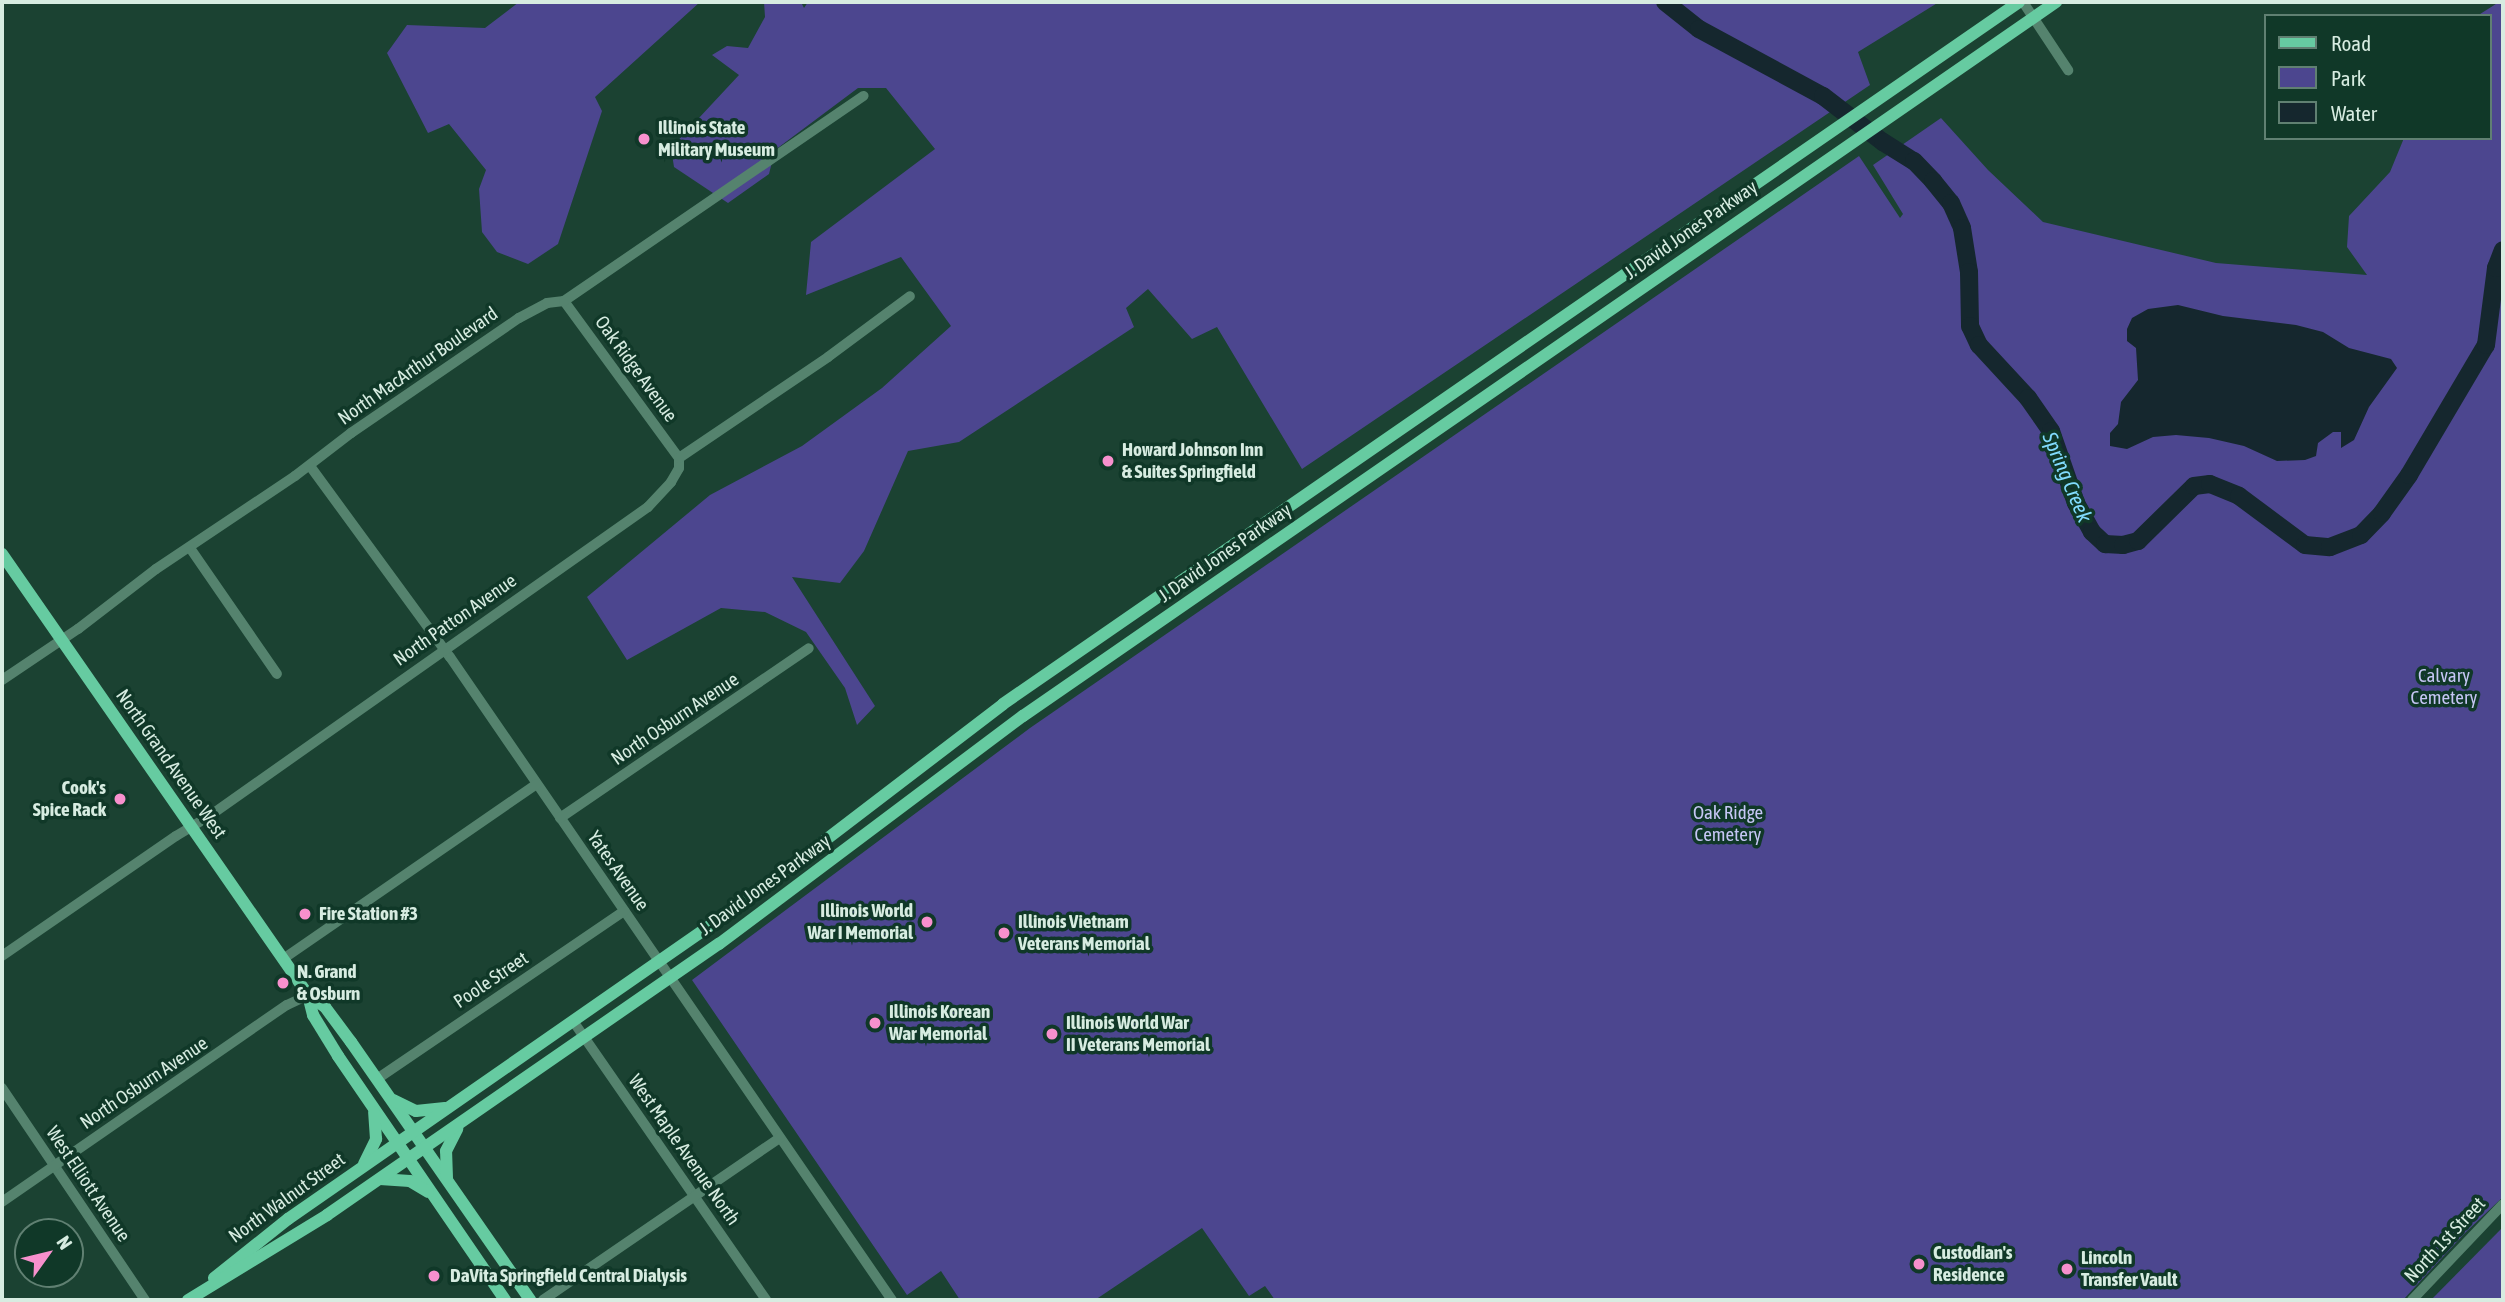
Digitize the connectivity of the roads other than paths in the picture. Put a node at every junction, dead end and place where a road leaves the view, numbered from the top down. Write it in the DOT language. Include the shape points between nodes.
graph roads {
  1 [pos="2021,2"];
  2 [pos="2056,2"];
  3 [pos="2033,17"];
  4 [pos="2068,70"];
  5 [pos="863,96"];
  6 [pos="910,296"];
  7 [pos="564,301"];
  8 [pos="679,458"];
  9 [pos="310,466"];
  10 [pos="190,548"];
  11 [pos="2,554"];
  12 [pos="61,640"];
  13 [pos="809,648"];
  14 [pos="444,649"];
  15 [pos="277,674"];
  16 [pos="2,680"];
  17 [pos="537,784"];
  18 [pos="561,818"];
  19 [pos="191,827"];
  20 [pos="624,912"];
  21 [pos="2,956"];
  22 [pos="283,959"];
  23 [pos="660,962"];
  24 [pos="670,977"];
  25 [pos="308,995"];
  26 [pos="573,1021"];
  27 [pos="584,1037"];
  28 [pos="377,1079"];
  29 [pos="2,1088"];
  30 [pos="391,1098"];
  31 [pos="371,1103"];
  32 [pos="449,1107"];
  33 [pos="461,1122"];
  34 [pos="414,1132"];
  35 [pos="780,1138"];
  36 [pos="398,1142"];
  37 [pos="424,1148"];
  38 [pos="409,1158"];
  39 [pos="54,1166"];
  40 [pos="361,1167"];
  41 [pos="380,1179"];
  42 [pos="448,1182"];
  43 [pos="694,1197"];
  44 [pos="2,1202"];
  45 [pos="439,1203"];
  46 [pos="2503,1204"];
  47 [pos="145,1300"];
  48 [pos="188,1300"];
  49 [pos="505,1300"];
  50 [pos="530,1300"];
  51 [pos="543,1300"];
  52 [pos="766,1300"];
  53 [pos="892,1300"];
  54 [pos="2412,1300"];
  1 -- 3 [label="street"];
  1 -- 23 [label="main road, J. David Jones Parkway" via="1003,704"];
  2 -- 3 [label="main road, J. David Jones Parkway"];
  3 -- 4 [label="street"];
  3 -- 24 [label="main road, J. David Jones Parkway" via="1023,716"];
  5 -- 7 [label="street, North MacArthur Boulevard"];
  6 -- 8 [label="street"];
  7 -- 8 [label="street, Oak Ridge Avenue"];
  7 -- 9 [label="street, North MacArthur Boulevard" via="547,303 519,318"];
  8 -- 14 [label="street, North Patton Avenue" via="671,482 648,507"];
  9 -- 10 [label="street, North MacArthur Boulevard"];
  9 -- 14 [label="street, Yates Avenue"];
  10 -- 12 [label="street, North MacArthur Boulevard"];
  10 -- 15 [label="street"];
  11 -- 12 [label="main road, North Grand Avenue West"];
  12 -- 16 [label="street, North MacArthur Boulevard"];
  12 -- 19 [label="main road, North Grand Avenue West"];
  13 -- 18 [label="street, North Osburn Avenue"];
  14 -- 17 [label="street, Yates Avenue"];
  14 -- 19 [label="street, North Patton Avenue"];
  17 -- 18 [label="street, Yates Avenue"];
  17 -- 22 [label="street"];
  18 -- 20 [label="street, Yates Avenue"];
  19 -- 21 [label="street, North Patton Avenue"];
  19 -- 22 [label="main road, North Grand Avenue West"];
  20 -- 23 [label="street, Yates Avenue"];
  20 -- 28 [label="street, Poole Street"];
  22 -- 25 [label="main road, North Grand Avenue West"];
  23 -- 24 [label="street, Yates Avenue"];
  23 -- 26 [label="main road, J. David Jones Parkway"];
  24 -- 27 [label="main road, J. David Jones Parkway"];
  24 -- 35 [label="street, Yates Avenue"];
  25 -- 28 [label="main road, North Grand Avenue West" via="326,1007"];
  25 -- 31 [label="main road, North Grand Avenue West" via="325,1037"];
  25 -- 39 [label="street, North Osburn Avenue"];
  26 -- 27 [label="street, West Maple Avenue North"];
  26 -- 32 [label="main road, J. David Jones Parkway"];
  27 -- 33 [label="main road, J. David Jones Parkway"];
  27 -- 43 [label="street, West Maple Avenue North"];
  28 -- 30 [label="main road, North Grand Avenue West"];
  29 -- 39 [label="street, West Elliott Avenue"];
  30 -- 32 [label="main road" via="416,1111"];
  30 -- 34 [label="main road, North Grand Avenue West"];
  31 -- 36 [label="main road, North Grand Avenue West"];
  31 -- 40 [label="main road" via="377,1135"];
  32 -- 34 [label="main road, J. David Jones Parkway"];
  33 -- 37 [label="main road, J. David Jones Parkway"];
  33 -- 42 [label="main road" via="447,1146"];
  34 -- 36 [label="main road, North Walnut Street"];
  34 -- 37 [label="main road, North Grand Avenue West"];
  35 -- 43 [label="street"];
  35 -- 53 [label="street, Yates Avenue"];
  36 -- 38 [label="main road, North Grand Avenue West"];
  36 -- 40 [label="main road, North Walnut Street"];
  37 -- 38 [label="main road, North Walnut Street"];
  37 -- 42 [label="main road, North Grand Avenue West"];
  38 -- 41 [label="main road, North Walnut Street"];
  38 -- 45 [label="main road, North Grand Avenue West"];
  39 -- 44 [label="street, North Osburn Avenue"];
  39 -- 47 [label="street, West Elliott Avenue"];
  40 -- 48 [label="main road, North Walnut Street" via="249,1248"];
  41 -- 45 [label="main road" via="416,1183"];
  41 -- 48 [label="main road, North Walnut Street"];
  42 -- 50 [label="main road, North Grand Avenue West"];
  43 -- 51 [label="street"];
  43 -- 52 [label="street, West Maple Avenue North"];
  45 -- 49 [label="main road, North Grand Avenue West"];
  46 -- 54 [label="street, North 1st Street"];
}
